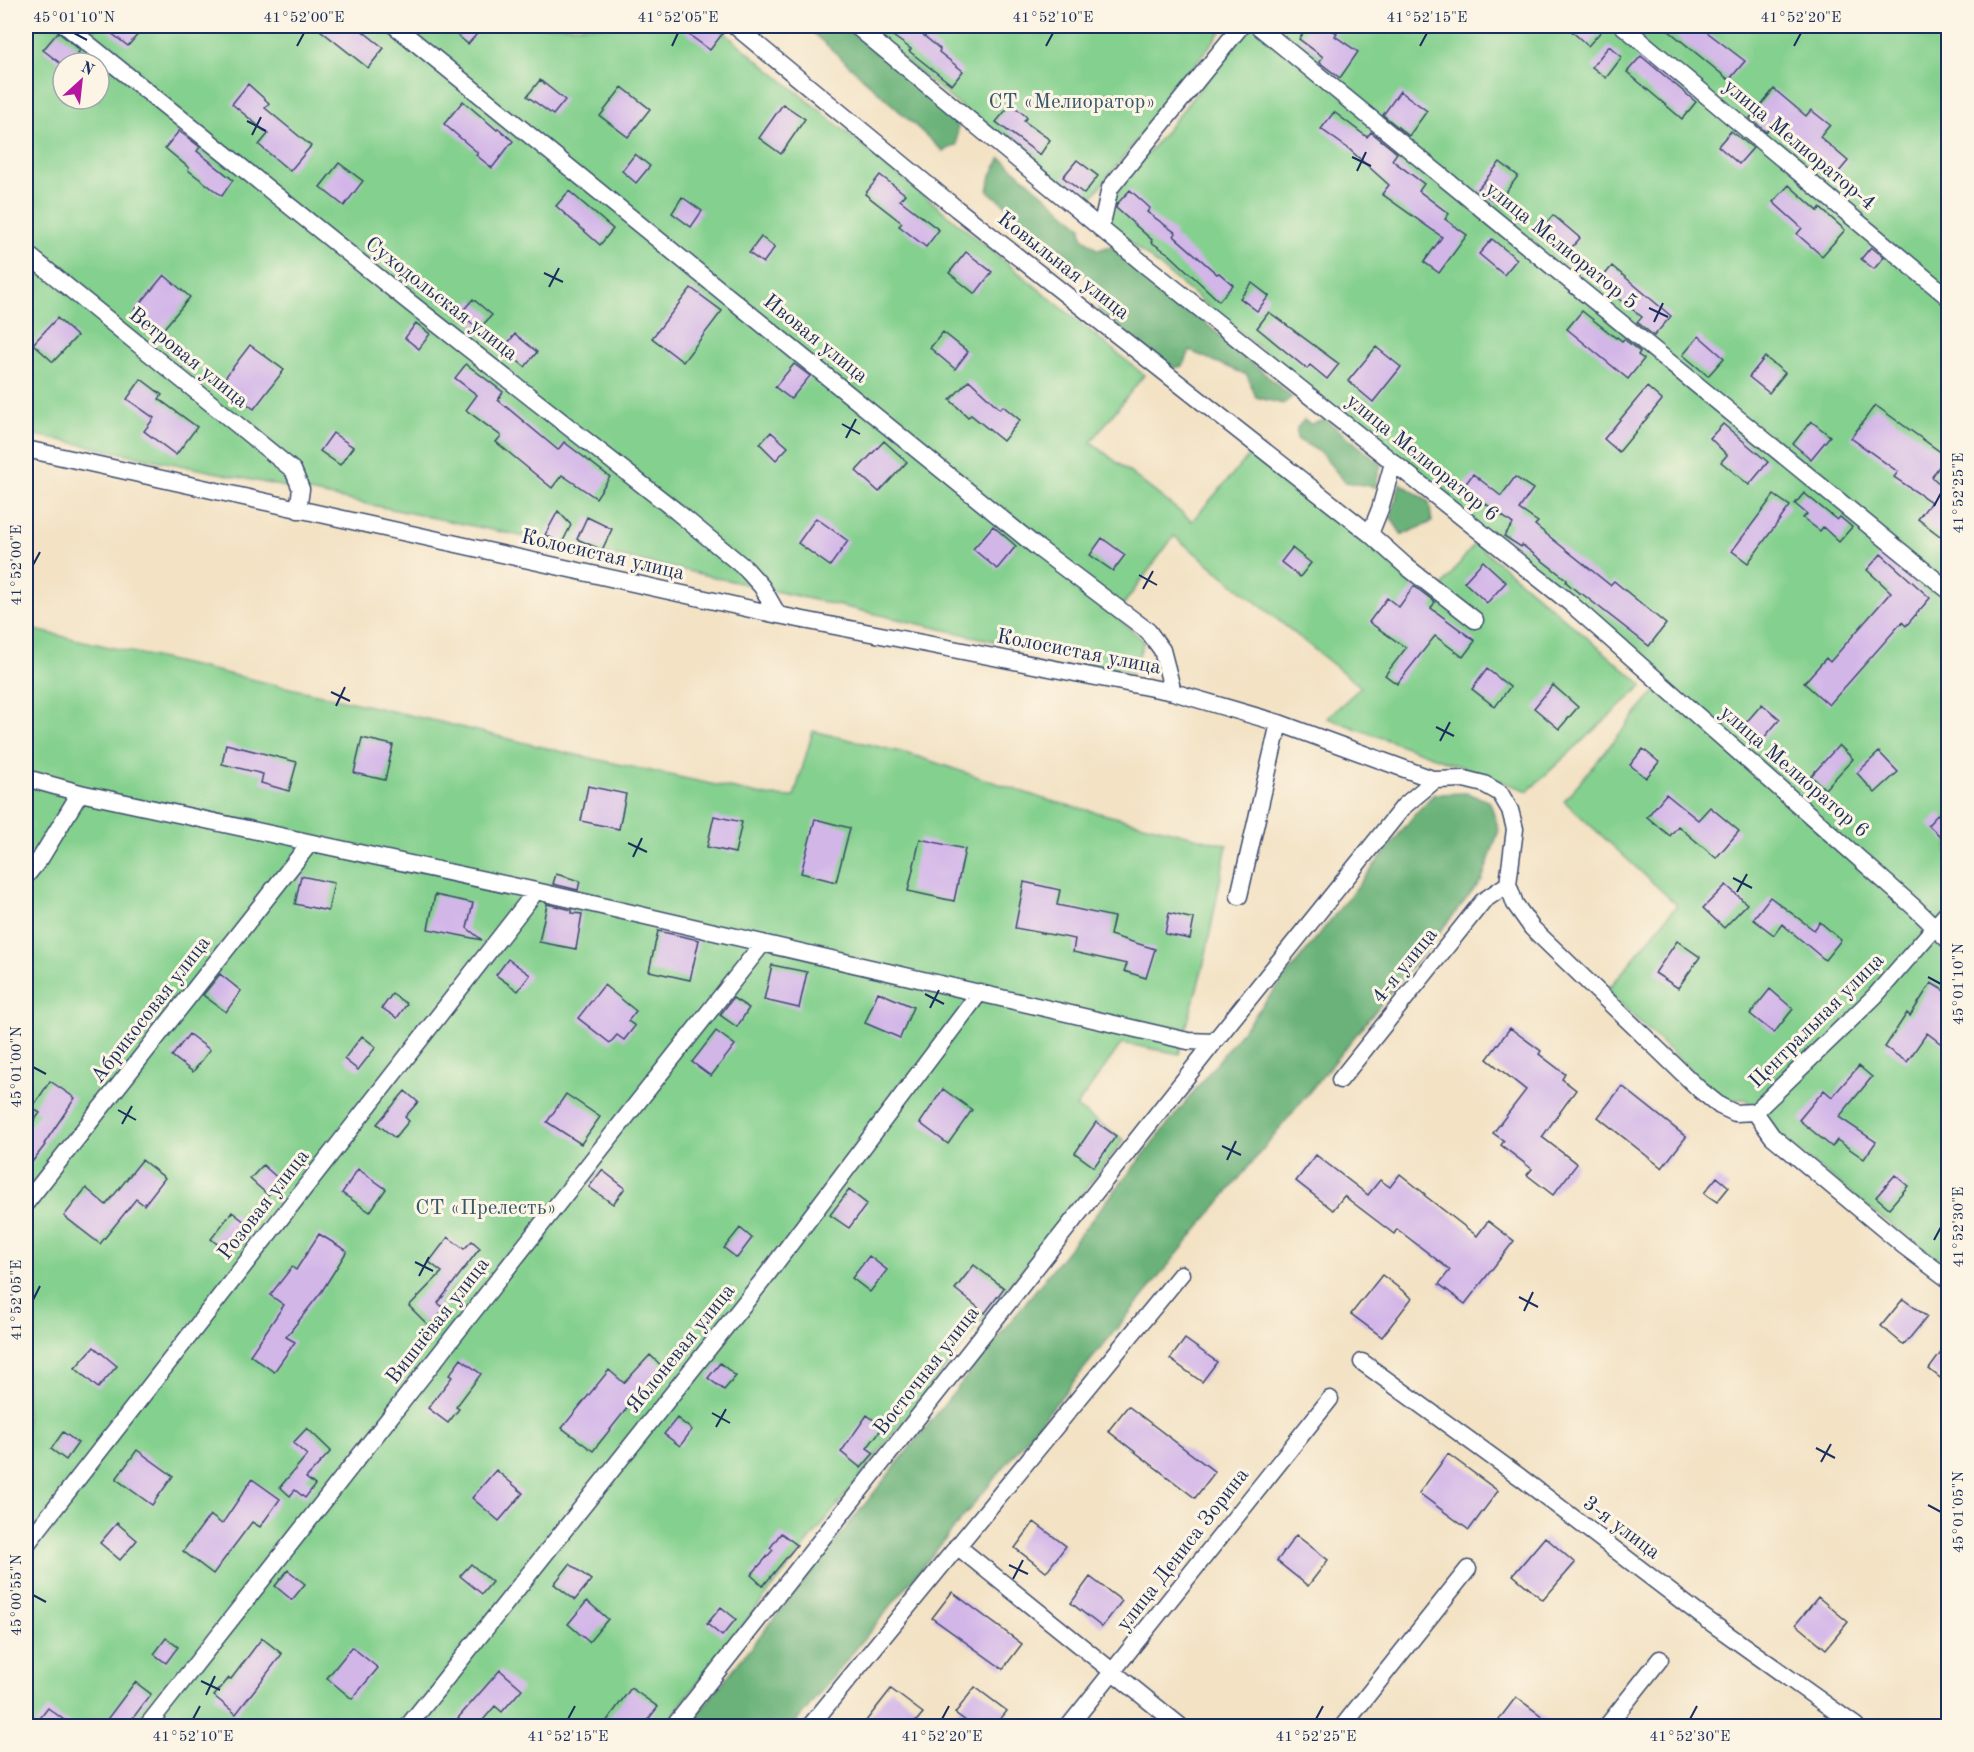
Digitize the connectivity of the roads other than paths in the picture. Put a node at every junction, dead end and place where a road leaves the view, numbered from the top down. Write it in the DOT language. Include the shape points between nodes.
graph roads {
  1 [pos="66,26"];
  2 [pos="395,26"];
  3 [pos="735,26"];
  4 [pos="856,26"];
  5 [pos="1241,26"];
  6 [pos="1258,26"];
  7 [pos="1623,26"];
  8 [pos="1101,228"];
  9 [pos="26,253"];
  10 [pos="1948,297"];
  11 [pos="26,449"];
  12 [pos="1393,463"];
  13 [pos="298,510"];
  14 [pos="1370,534"];
  15 [pos="1948,590"];
  16 [pos="778,615"];
  17 [pos="1475,620"];
  18 [pos="1181,694"];
  19 [pos="1279,723"];
  20 [pos="26,778"];
  21 [pos="1435,780"];
  22 [pos="80,793"];
  23 [pos="310,843"];
  24 [pos="26,876"];
  25 [pos="1508,884"];
  26 [pos="536,891"];
  27 [pos="1239,896"];
  28 [pos="1948,912"];
  29 [pos="1936,927"];
  30 [pos="1948,940"];
  31 [pos="763,943"];
  32 [pos="980,992"];
  33 [pos="1214,1042"];
  34 [pos="1341,1080"];
  35 [pos="1755,1112"];
  36 [pos="26,1203"];
  37 [pos="1180,1274"];
  38 [pos="1948,1279"];
  39 [pos="1362,1362"];
  40 [pos="1330,1399"];
  41 [pos="26,1545"];
  42 [pos="957,1546"];
  43 [pos="1468,1569"];
  44 [pos="1660,1659"];
  45 [pos="1113,1672"];
  46 [pos="147,1726"];
  47 [pos="408,1726"];
  48 [pos="674,1726"];
  49 [pos="810,1726"];
  50 [pos="1069,1726"];
  51 [pos="1180,1726"];
  52 [pos="1343,1726"];
  53 [pos="1607,1726"];
  54 [pos="1856,1726"];
  1 -- 16 [label="street, Суходольская улица" via="676,511 746,569"];
  2 -- 18 [label="street, Ивовая улица" via="1038,548 1148,631 1162,650"];
  3 -- 14 [label="street, Ковыльная улица" via="966,217"];
  4 -- 8 [label="street, улица Мелиоратор 6"];
  5 -- 8 [label="street" via="1110,189"];
  6 -- 15 [label="street, улица Мелиоратор 5"];
  7 -- 10 [label="street, улица Мелиоратор-4"];
  8 -- 12 [label="street, улица Мелиоратор 6"];
  9 -- 13 [label="street, Ветровая улица" via="293,470 301,489"];
  11 -- 13 [label="street, Колосистая улица"];
  12 -- 14 [label="street"];
  12 -- 29 [label="street, улица Мелиоратор 6" via="1570,603"];
  13 -- 16 [label="street, Колосистая улица"];
  14 -- 17 [label="street, Ковыльная улица"];
  16 -- 18 [label="street, Колосистая улица"];
  18 -- 19 [label="street, Колосистая улица"];
  19 -- 21 [label="street, Колосистая улица"];
  19 -- 27 [label="street"];
  20 -- 22 [label="street"];
  21 -- 25 [label="street" via="1464,779 1500,793 1515,829"];
  21 -- 33 [label="street, Восточная улица" via="1404,806"];
  22 -- 23 [label="street"];
  22 -- 24 [label="street"];
  23 -- 26 [label="street"];
  23 -- 36 [label="street, Абрикосовая улица"];
  25 -- 34 [label="street, 4-я улица" via="1483,901"];
  25 -- 35 [label="street, Центральная улица" via="1515,904 1532,928 1700,1090 1735,1113"];
  26 -- 31 [label="street"];
  26 -- 41 [label="street, Розовая улица"];
  28 -- 29 [label="street, Центральная улица"];
  29 -- 30 [label="street, улица Мелиоратор 6"];
  29 -- 35 [label="street, Центральная улица" via="1875,996"];
  31 -- 32 [label="street"];
  31 -- 46 [label="street, Вишнёвая улица"];
  32 -- 33 [label="street" via="1188,1041"];
  32 -- 47 [label="street, Яблоневая улица" via="762,1280"];
  33 -- 48 [label="street, Восточная улица"];
  35 -- 38 [label="street" via="1772,1136"];
  37 -- 42 [label="street"];
  39 -- 54 [label="street, 3-я улица"];
  40 -- 45 [label="street, улица Дениса Зорина"];
  42 -- 45 [label="street"];
  42 -- 49 [label="street"];
  43 -- 52 [label="street"];
  44 -- 53 [label="street"];
  45 -- 50 [label="street, улица Дениса Зорина"];
  45 -- 51 [label="street"];
}
